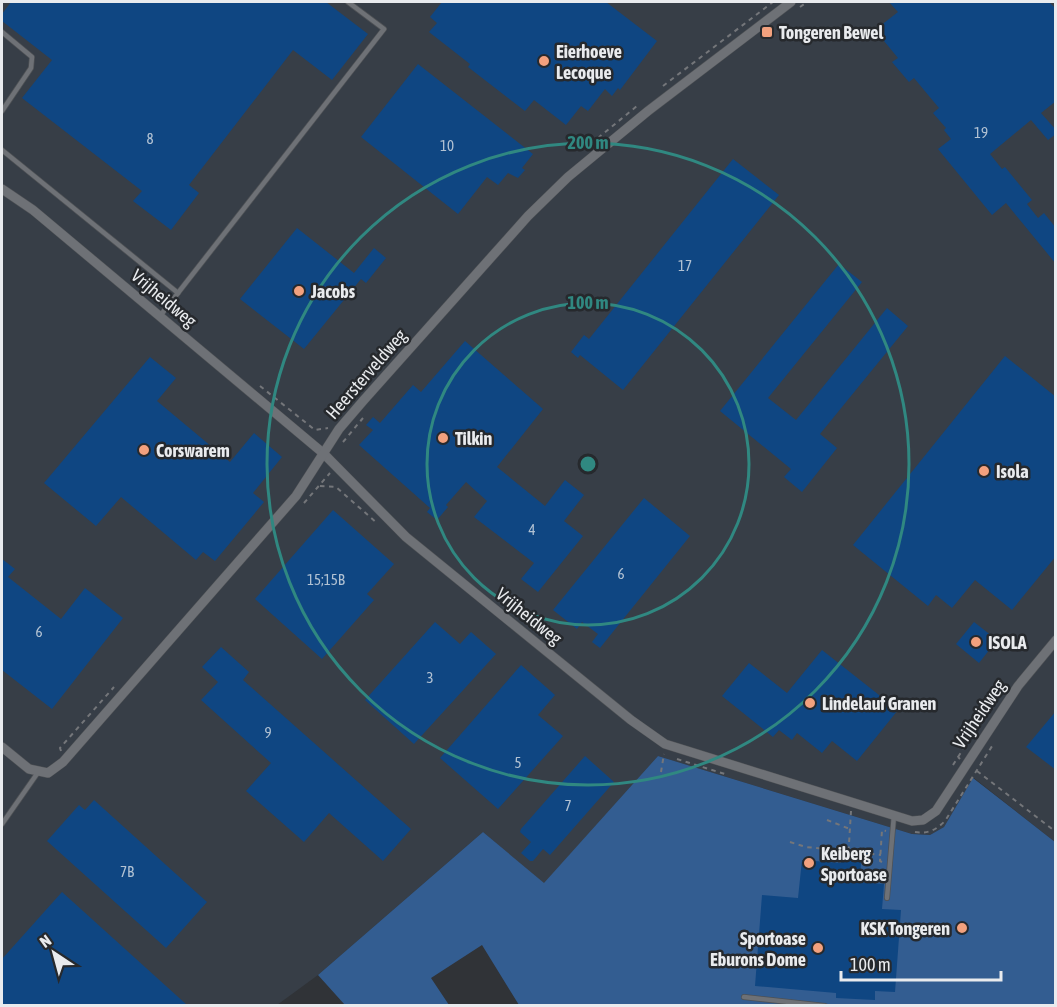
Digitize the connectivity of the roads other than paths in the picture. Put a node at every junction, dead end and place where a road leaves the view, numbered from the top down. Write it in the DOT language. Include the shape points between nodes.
graph roads {
  1 [pos="348,2"];
  2 [pos="795,5"];
  3 [pos="2,32"];
  4 [pos="2,111"];
  5 [pos="2,150"];
  6 [pos="2,189"];
  7 [pos="178,293"];
  8 [pos="160,316"];
  9 [pos="324,453"];
  10 [pos="1056,640"];
  11 [pos="2,747"];
  12 [pos="39,771"];
  13 [pos="894,815"];
  14 [pos="2,824"];
  15 [pos="887,898"];
  16 [pos="744,997"];
  17 [pos="825,1005"];
  1 -- 7 [label="lane" via="384,29"];
  2 -- 9 [label="street, Heersterveldweg" via="608,143 544,200 363,401"];
  3 -- 4 [label="lane" via="32,57 31,68"];
  5 -- 7 [label="lane"];
  6 -- 8 [label="street, Vrijheidweg" via="33,210"];
  7 -- 8 [label="lane"];
  8 -- 9 [label="street, Vrijheidweg"];
  9 -- 12 [label="street, Heersterveldweg" via="297,496 63,762 48,773"];
  9 -- 13 [label="street, Vrijheidweg" via="406,537 665,744"];
  10 -- 13 [label="street, Vrijheidweg" via="1018,686 936,811 923,820"];
  11 -- 12 [label="street" via="29,769"];
  12 -- 14 [label="lane"];
  13 -- 15 [label="lane"];
  16 -- 17 [label="lane"];
}
